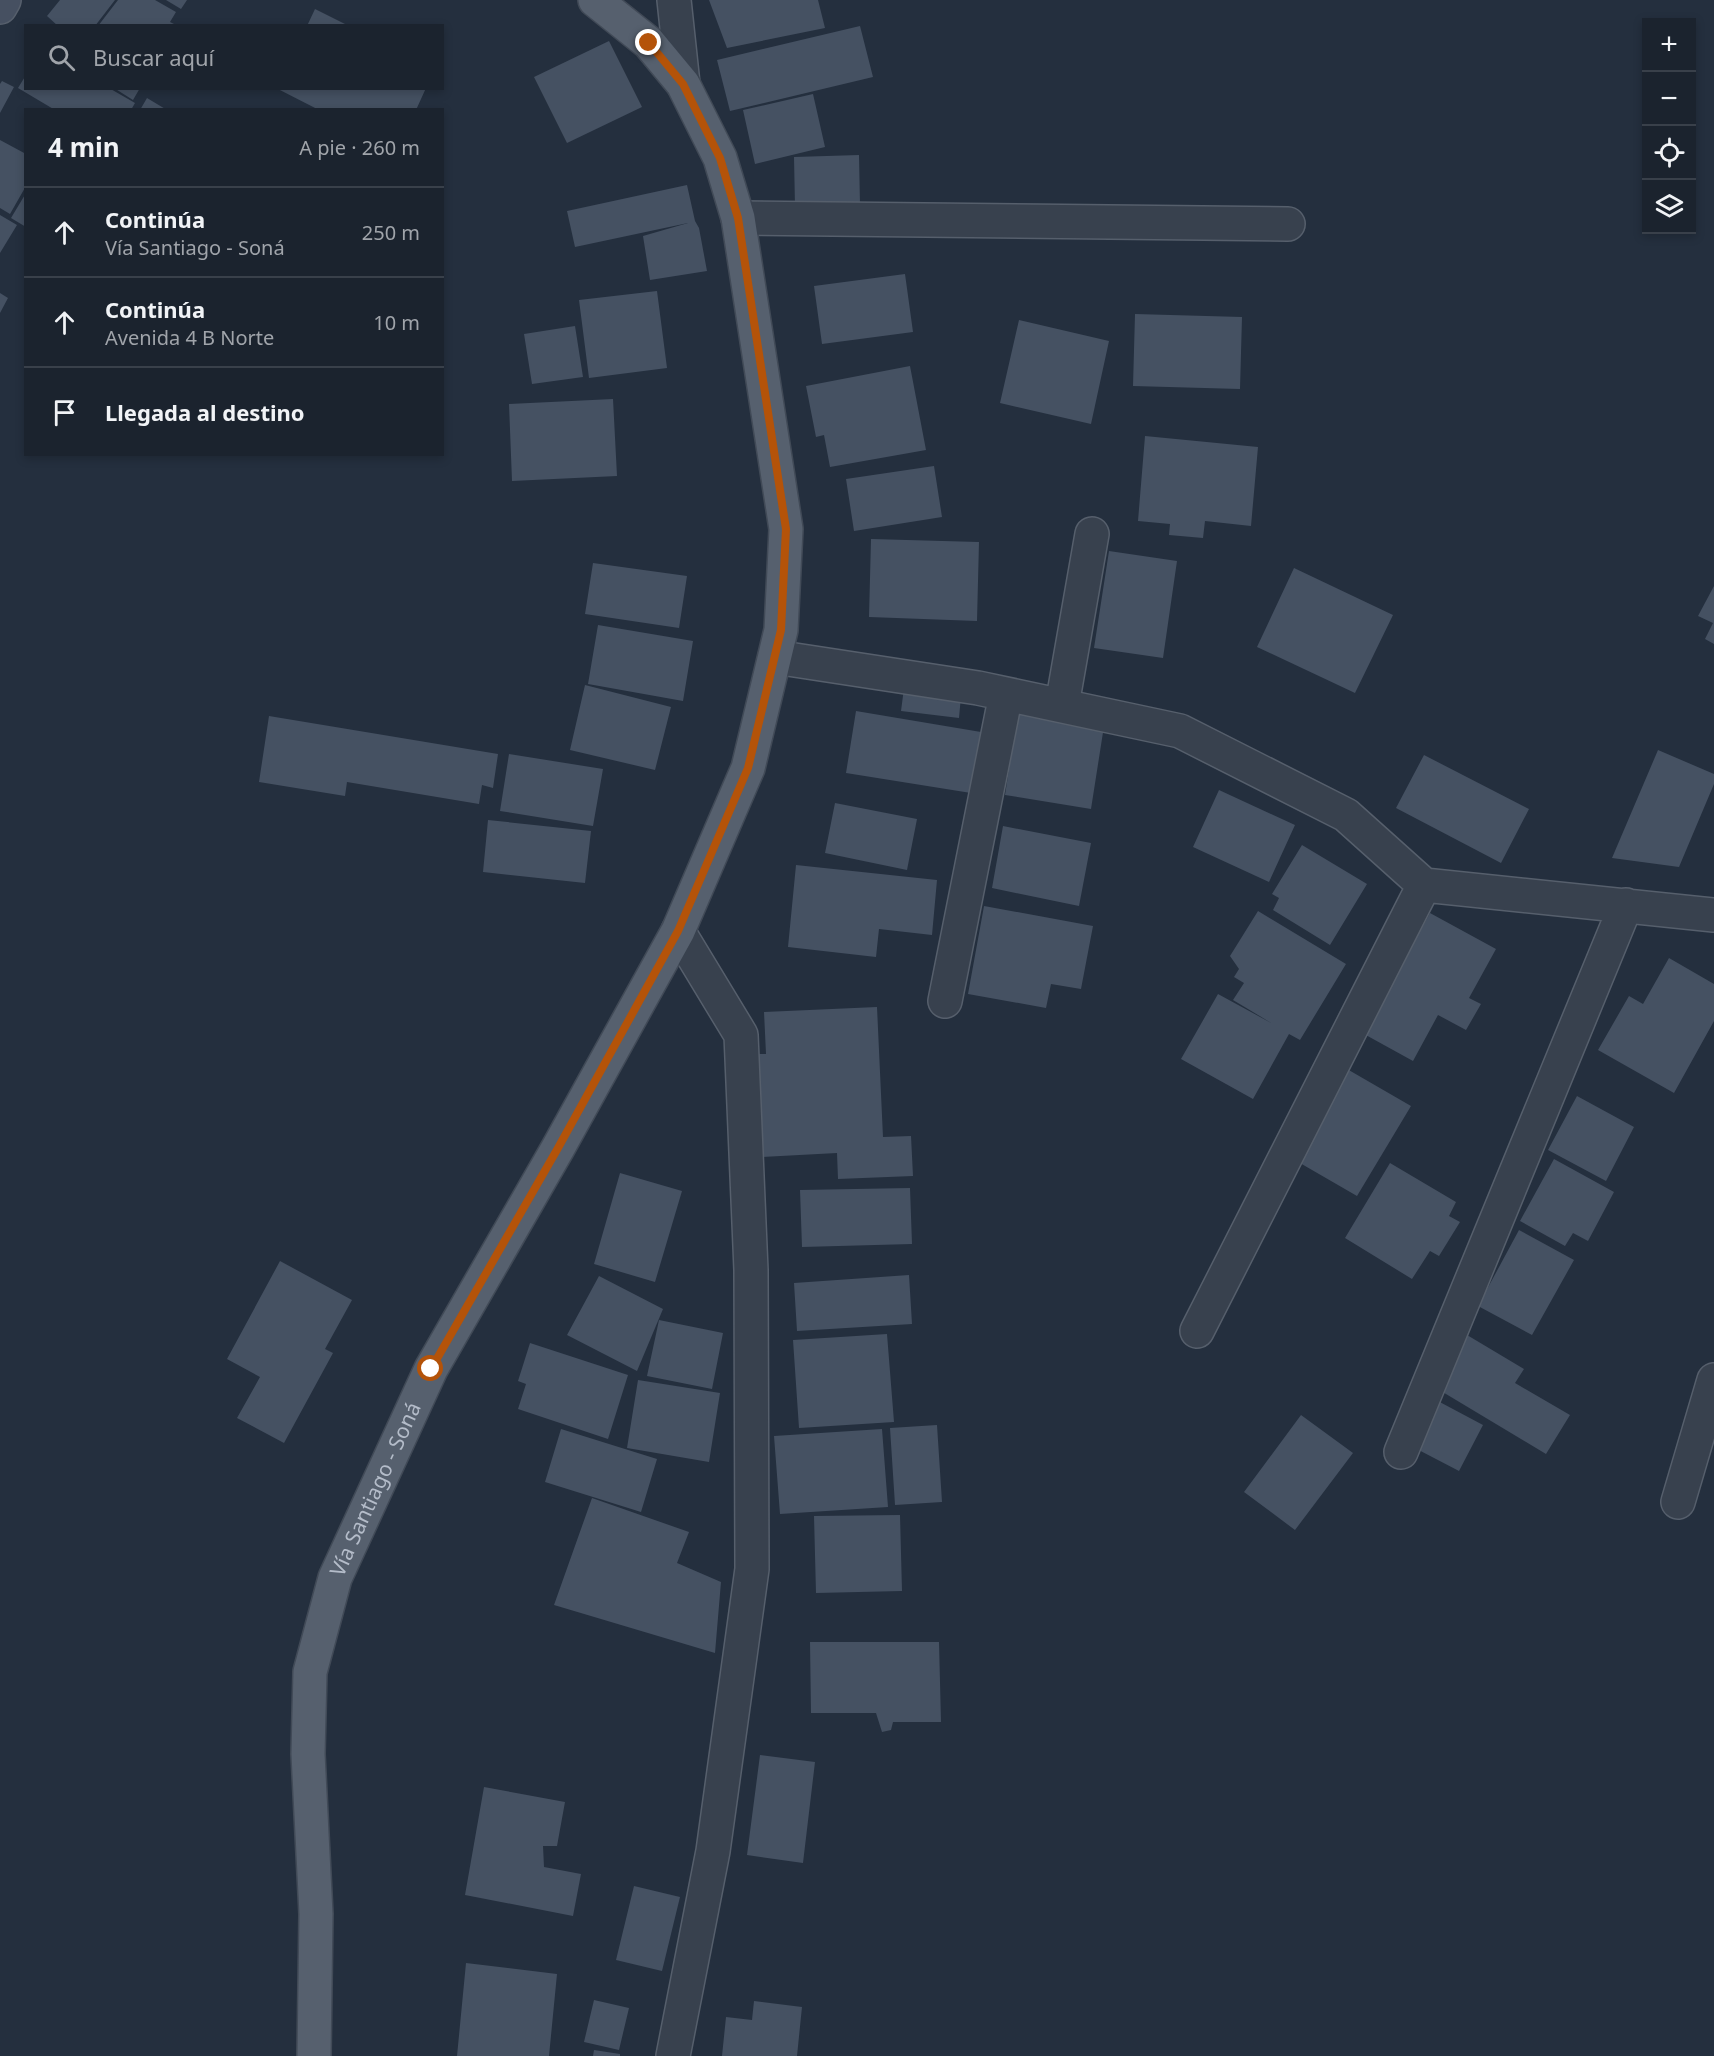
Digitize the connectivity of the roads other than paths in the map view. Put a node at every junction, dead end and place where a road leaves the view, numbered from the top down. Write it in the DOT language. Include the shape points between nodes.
graph roads {
  1 [pos="4,0"];
  2 [pos="595,0"];
  3 [pos="674,0"];
  4 [pos="0,7"];
  5 [pos="683,84"];
  6 [pos="738,218"];
  7 [pos="1288,224"];
  8 [pos="1092,534"];
  9 [pos="775,657"];
  10 [pos="1006,694"];
  11 [pos="1062,705"];
  12 [pos="1424,885"];
  13 [pos="1626,905"];
  14 [pos="1714,915"];
  15 [pos="678,931"];
  16 [pos="945,1001"];
  17 [pos="1197,1331"];
  18 [pos="1714,1380"];
  19 [pos="1401,1452"];
  20 [pos="1678,1502"];
  21 [pos="314,2056"];
  22 [pos="673,2056"];
  1 -- 4 [label="main road"];
  2 -- 5 [label="main road, Vía Santiago - Soná" via="649,43"];
  3 -- 5 [label="street"];
  5 -- 6 [label="main road, Vía Santiago - Soná" via="720,158"];
  6 -- 7 [label="street"];
  6 -- 9 [label="main road, Vía Santiago - Soná" via="786,529 781,630"];
  8 -- 11 [label="street"];
  9 -- 10 [label="street"];
  9 -- 15 [label="main road, Vía Santiago - Soná" via="748,768"];
  10 -- 11 [label="street"];
  10 -- 16 [label="street"];
  11 -- 12 [label="street" via="1180,731 1346,815"];
  12 -- 13 [label="street"];
  12 -- 17 [label="street"];
  13 -- 14 [label="street"];
  13 -- 19 [label="street"];
  15 -- 21 [label="main road, Vía Santiago - Soná" via="431,1369 335,1578 310,1672 308,1754 316,1914"];
  15 -- 22 [label="street" via="741,1035 751,1270 752,1569 713,1851"];
  18 -- 20 [label="street"];
}
